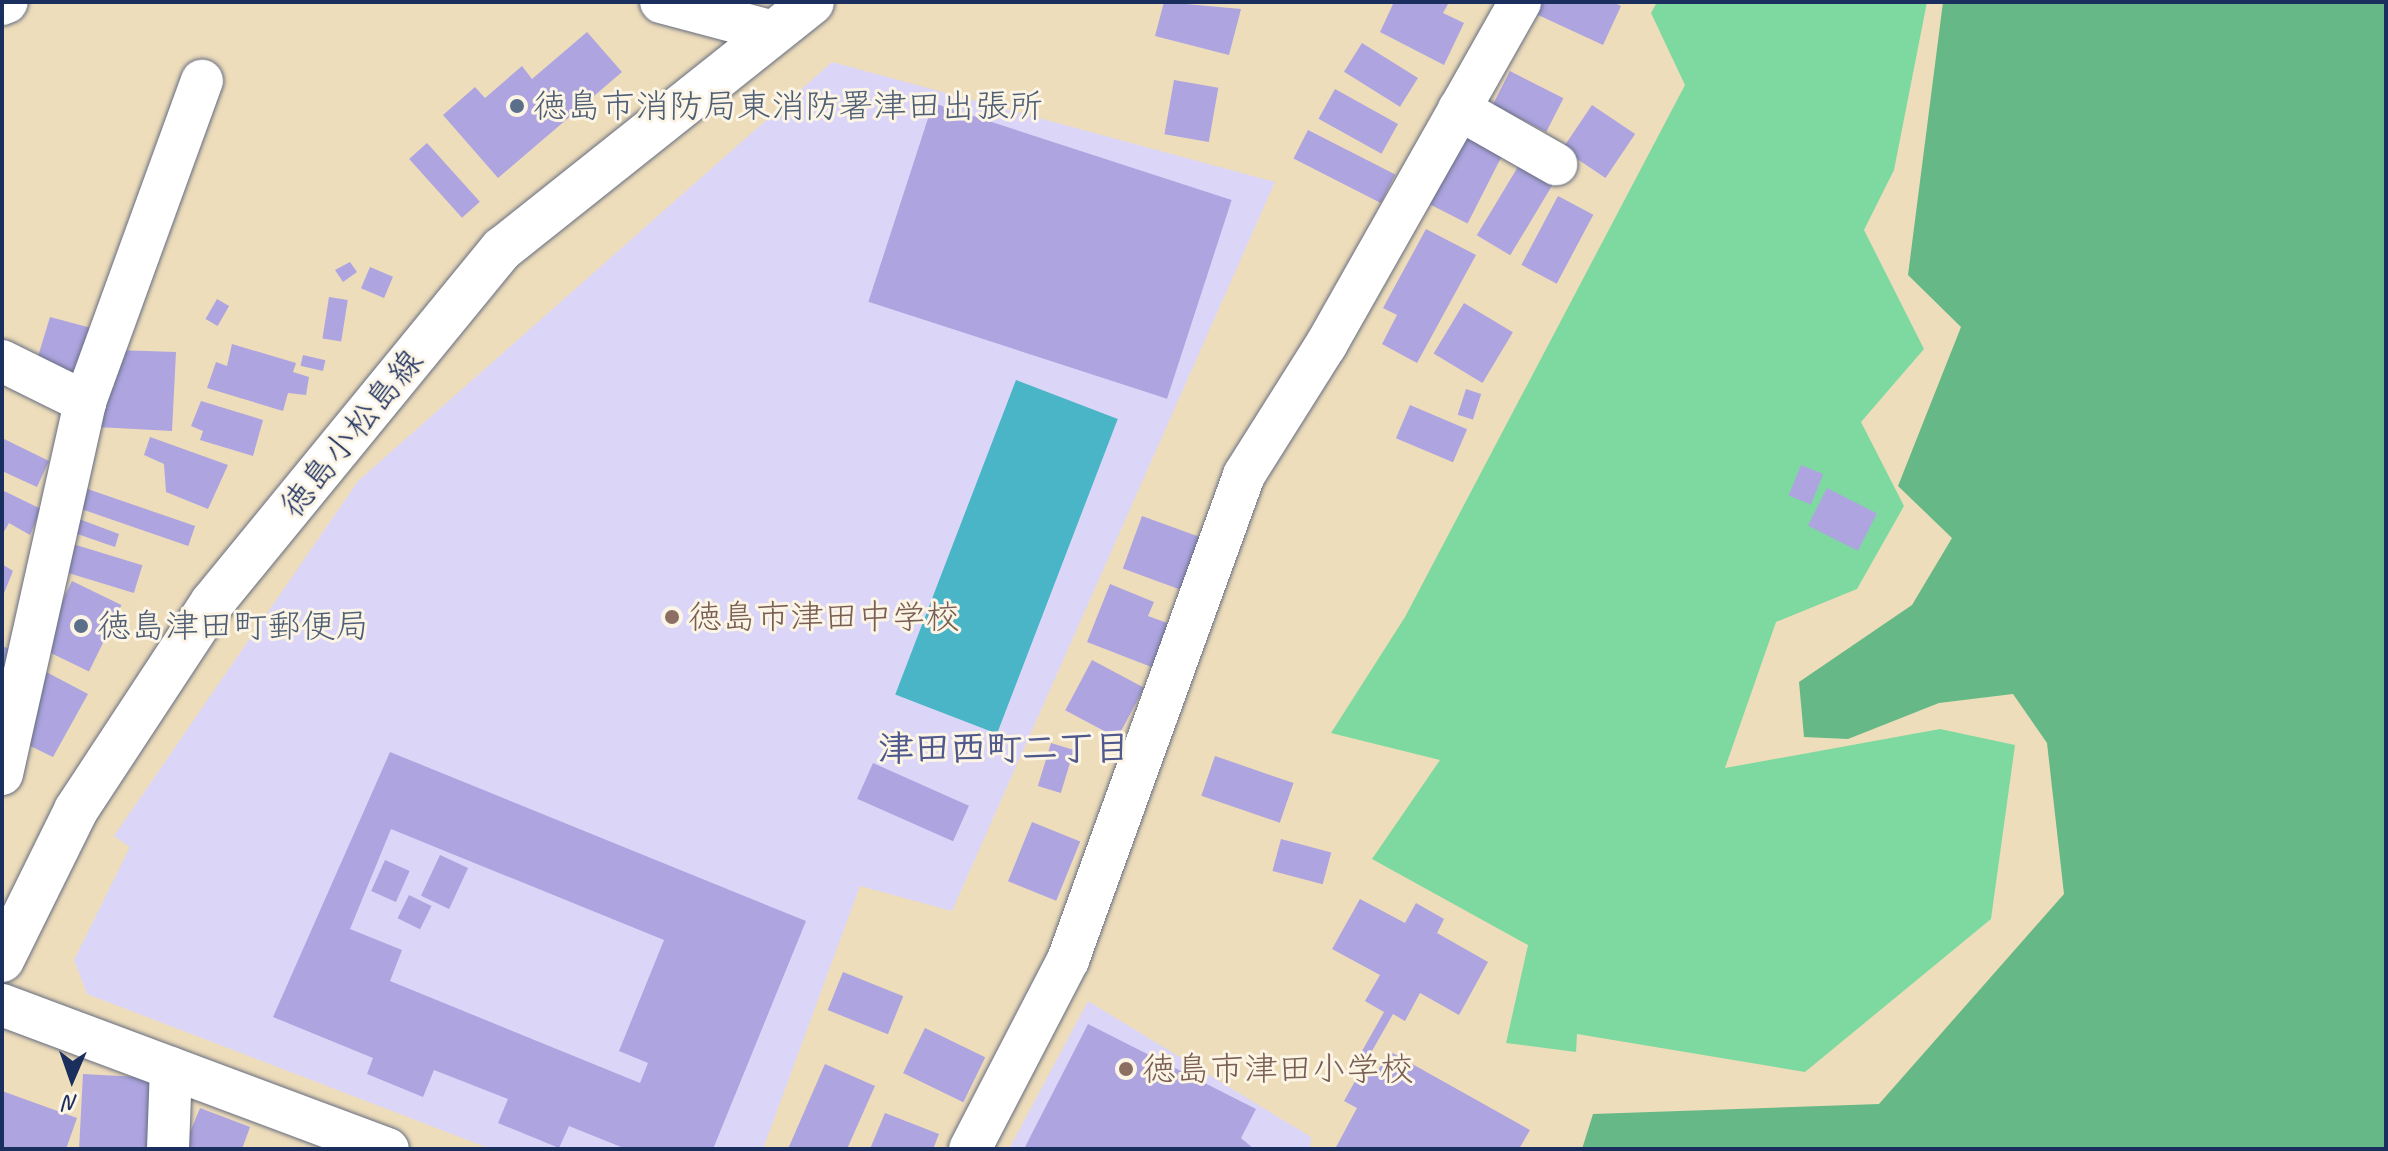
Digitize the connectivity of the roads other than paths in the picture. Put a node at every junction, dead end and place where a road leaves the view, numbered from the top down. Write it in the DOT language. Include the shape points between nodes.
graph roads {
  1 [pos="661,2"];
  2 [pos="812,2"];
  3 [pos="1520,2"];
  4 [pos="774,32"];
  5 [pos="202,81"];
  6 [pos="1459,109"];
  7 [pos="1556,164"];
  8 [pos="2,361"];
  9 [pos="85,402"];
  10 [pos="15,631"];
  11 [pos="2,774"];
  12 [pos="2,960"];
  13 [pos="2,1005"];
  14 [pos="171,1068"];
  15 [pos="324,1138"];
  16 [pos="168,1149"];
  17 [pos="388,1149"];
  18 [pos="970,1149"];
  1 -- 4 [label="street"];
  2 -- 4 [label="main road, 徳島小松島線"];
  3 -- 6 [label="street"];
  4 -- 12 [label="main road, 徳島小松島線" via="502,249 212,603 76,810"];
  5 -- 9 [label="street"];
  6 -- 7 [label="street"];
  6 -- 18 [label="street" via="1244,475 1068,960"];
  8 -- 9 [label="street"];
  9 -- 10 [label="street"];
  10 -- 11 [label="street"];
  13 -- 14 [label="street"];
  14 -- 15 [label="street"];
  14 -- 16 [label="street"];
  15 -- 17 [label="street"];
}
